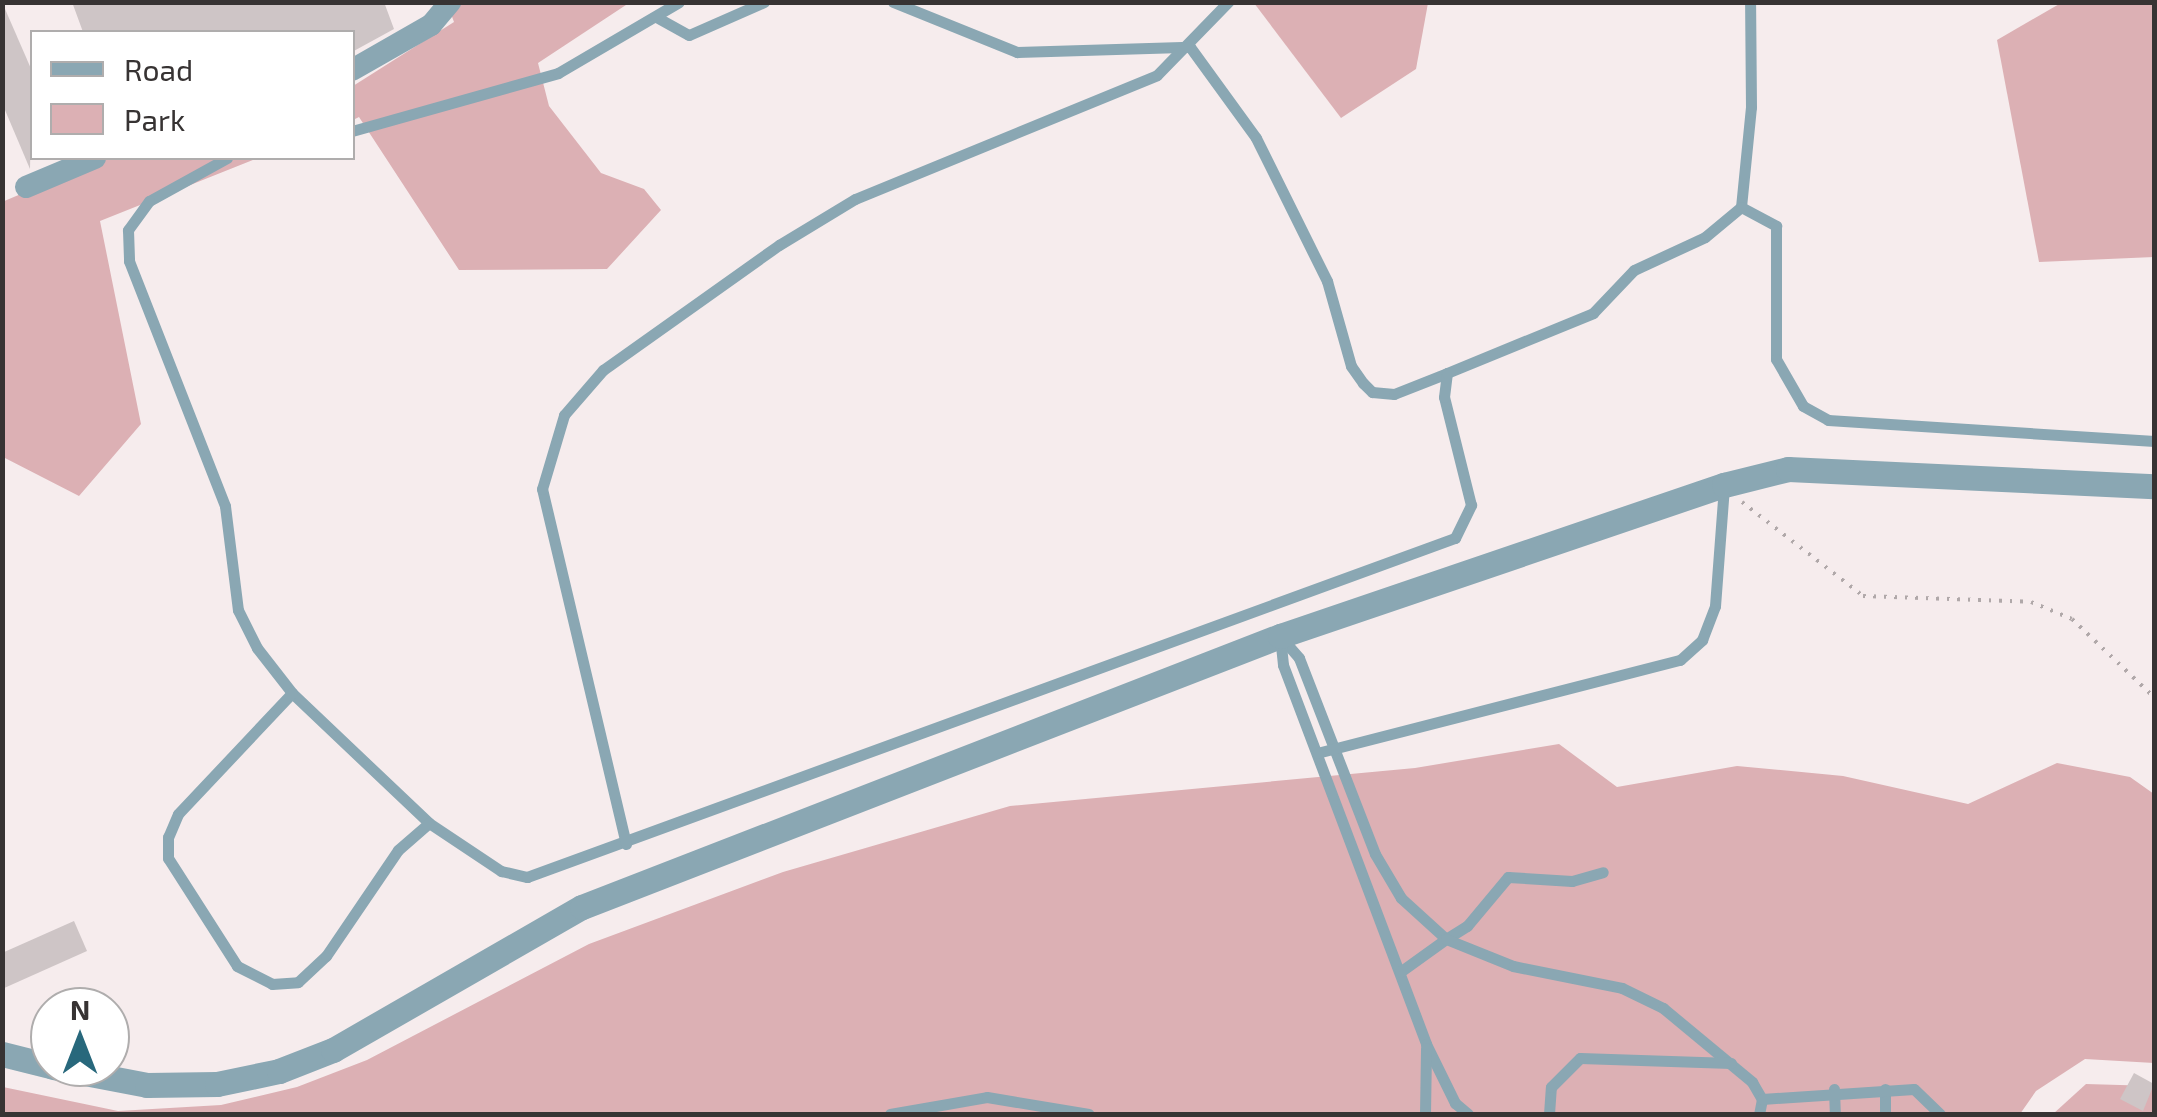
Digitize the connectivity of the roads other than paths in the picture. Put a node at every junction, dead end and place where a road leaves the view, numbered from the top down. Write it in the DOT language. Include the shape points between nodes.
graph roads {
  1 [pos="450,2"];
  2 [pos="679,2"];
  3 [pos="764,2"];
  4 [pos="893,2"];
  5 [pos="1228,2"];
  6 [pos="1750,2"];
  7 [pos="658,18"];
  8 [pos="1190,47"];
  9 [pos="355,68"];
  10 [pos="355,131"];
  11 [pos="90,160"];
  12 [pos="224,160"];
  13 [pos="26,187"];
  14 [pos="1742,207"];
  15 [pos="1447,374"];
  16 [pos="2154,441"];
  17 [pos="1724,485"];
  18 [pos="2154,486"];
  19 [pos="1280,636"];
  20 [pos="292,693"];
  21 [pos="1336,748"];
  22 [pos="1317,753"];
  23 [pos="429,823"];
  24 [pos="626,844"];
  25 [pos="1604,872"];
  26 [pos="1446,939"];
  27 [pos="1400,972"];
  28 [pos="1426,1044"];
  29 [pos="2,1054"];
  30 [pos="30,1061"];
  31 [pos="1731,1063"];
  32 [pos="130,1082"];
  33 [pos="1834,1089"];
  34 [pos="1884,1089"];
  35 [pos="1762,1099"];
  36 [pos="890,1114"];
  37 [pos="1090,1114"];
  38 [pos="1425,1114"];
  39 [pos="1468,1114"];
  40 [pos="1549,1114"];
  41 [pos="1759,1114"];
  42 [pos="1835,1114"];
  43 [pos="1885,1114"];
  44 [pos="1940,1114"];
  1 -- 9 [label="street" via="431,25"];
  2 -- 7 [label="lane"];
  3 -- 7 [label="lane" via="689,35"];
  4 -- 8 [label="lane" via="1016,52"];
  5 -- 8 [label="lane"];
  6 -- 14 [label="lane" via="1751,107"];
  7 -- 10 [label="lane" via="516,90"];
  8 -- 15 [label="lane" via="1256,138 1327,280 1351,366 1363,383 1372,392 1394,394"];
  8 -- 24 [label="lane" via="1141,83 855,199 778,245 602,370 564,416 542,488"];
  11 -- 13 [label="street"];
  12 -- 20 [label="lane" via="149,201 128,230 130,262 224,506 238,610"];
  14 -- 15 [label="lane" via="1705,237 1634,270 1593,313"];
  14 -- 16 [label="lane" via="1776,226 1776,359 1803,406 1828,420"];
  15 -- 24 [label="lane" via="1444,397 1471,504 1455,538"];
  17 -- 18 [label="street" via="1788,469"];
  17 -- 19 [label="street"];
  17 -- 21 [label="lane" via="1716,606 1702,640 1680,660"];
  19 -- 21 [label="lane" via="1299,658"];
  19 -- 22 [label="lane" via="1283,664"];
  19 -- 32 [label="street" via="582,906 333,1050 279,1072 217,1084"];
  20 -- 23 [label="lane"];
  20 -- 23 [label="lane" via="178,814 168,837 168,858 237,966 272,984 298,982 326,956 398,850"];
  21 -- 22 [label="lane"];
  21 -- 26 [label="lane" via="1375,854 1401,898"];
  22 -- 27 [label="lane"];
  23 -- 24 [label="lane" via="501,871 527,877"];
  25 -- 26 [label="lane" via="1572,881 1508,877 1467,926"];
  26 -- 27 [label="lane"];
  26 -- 31 [label="lane" via="1513,966 1622,988 1663,1008"];
  27 -- 28 [label="lane"];
  28 -- 38 [label="lane"];
  28 -- 39 [label="lane" via="1454,1103"];
  29 -- 30 [label="street"];
  31 -- 35 [label="lane"];
  31 -- 40 [label="lane" via="1580,1058 1550,1086"];
  33 -- 34 [label="lane"];
  33 -- 35 [label="lane"];
  33 -- 42 [label="lane"];
  34 -- 43 [label="lane"];
  34 -- 44 [label="lane" via="1914,1089"];
  35 -- 41 [label="lane"];
  36 -- 37 [label="lane" via="932,1102 988,1098"];
}
